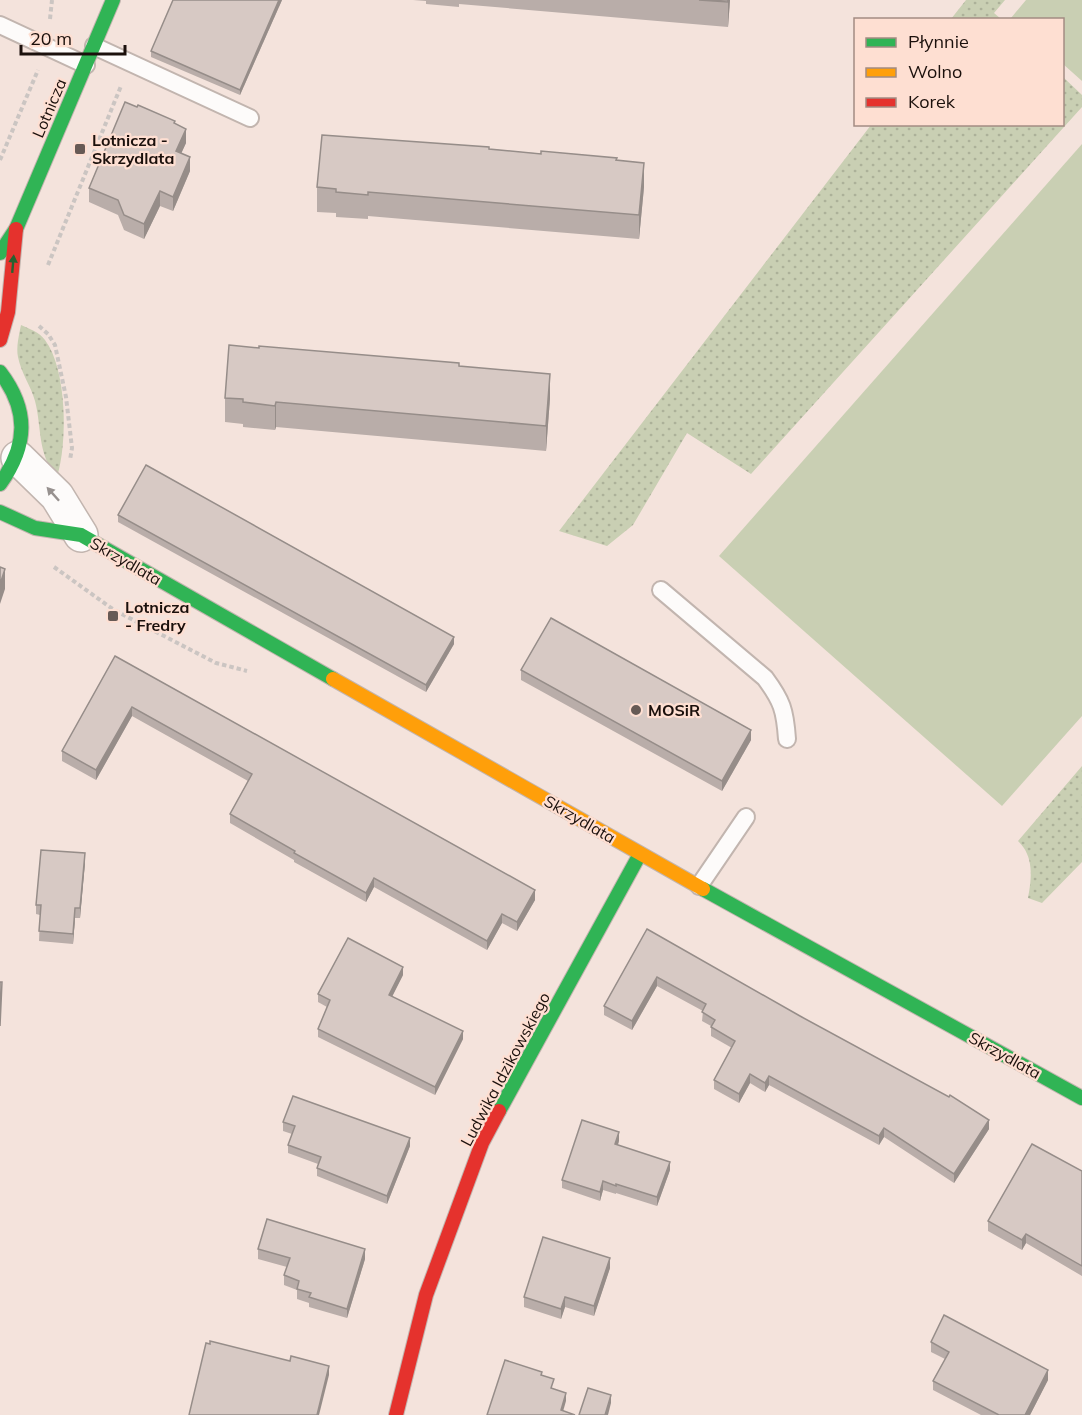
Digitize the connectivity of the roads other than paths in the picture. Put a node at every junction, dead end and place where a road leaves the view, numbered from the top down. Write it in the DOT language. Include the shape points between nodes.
graph roads {
  1 [pos="113,0"];
  2 [pos="0,25"];
  3 [pos="94,46"];
  4 [pos="86,65"];
  5 [pos="250,118"];
  6 [pos="16,230"];
  7 [pos="0,253"];
  8 [pos="0,340"];
  9 [pos="0,372"];
  10 [pos="9,471"];
  11 [pos="0,512"];
  12 [pos="81,535"];
  13 [pos="661,590"];
  14 [pos="787,739"];
  15 [pos="746,817"];
  16 [pos="640,854"];
  17 [pos="699,886"];
  18 [pos="1082,1098"];
  19 [pos="396,1415"];
  1 -- 3 [label="street, Lotnicza"];
  2 -- 4 [label="lane"];
  3 -- 4 [label="street, Lotnicza"];
  3 -- 5 [label="lane"];
  4 -- 6 [label="street, Lotnicza"];
  6 -- 7 [label="street, Lotnicza"];
  8 -- 6 [label="street, Lotnicza, one-way" via="8,312"];
  9 -- 10 [label="street" via="21,407 23,433"];
  12 -- 10 [label="street, Skrzydlata, one-way" via="57,496"];
  11 -- 12 [label="street, Skrzydlata" via="35,528"];
  12 -- 16 [label="street, Skrzydlata"];
  13 -- 14 [label="lane" via="765,678 785,714"];
  15 -- 17 [label="lane"];
  16 -- 17 [label="street, Skrzydlata"];
  16 -- 19 [label="street, Ludwika Idzikowskiego" via="482,1143 426,1295"];
  17 -- 18 [label="street, Skrzydlata"];
}
